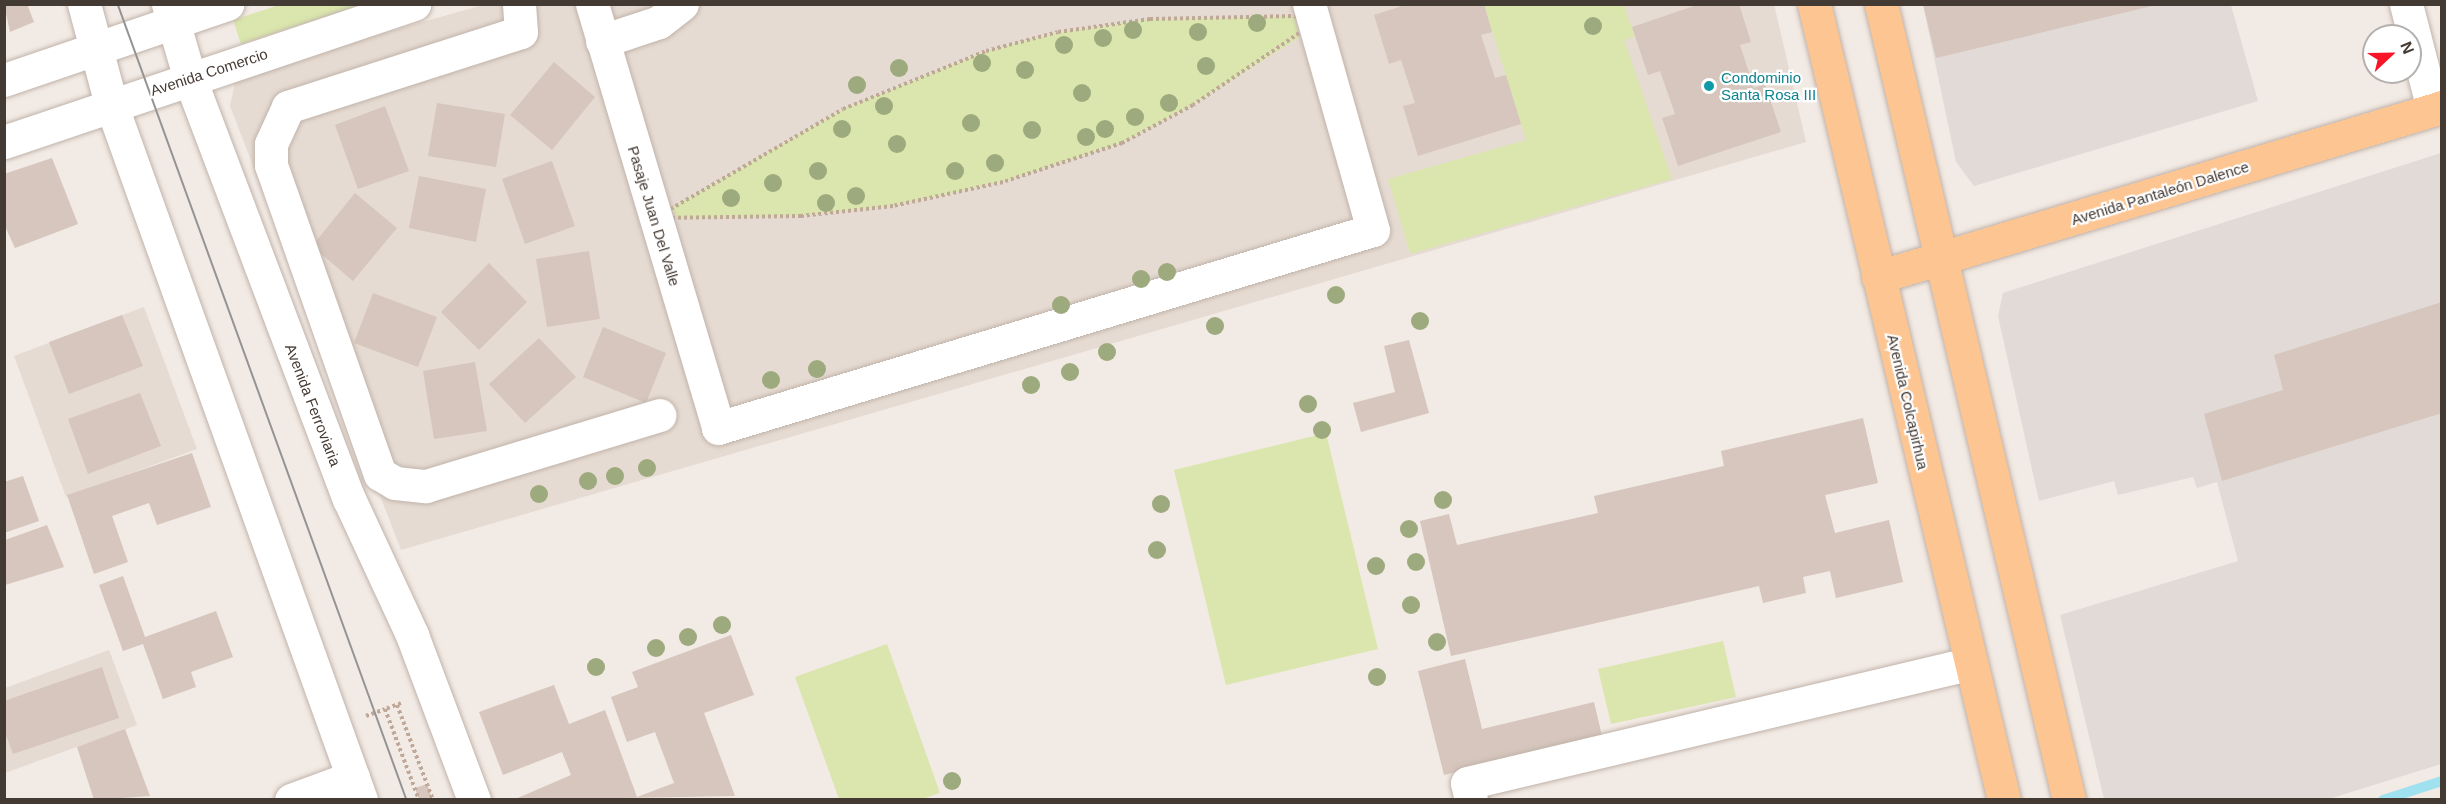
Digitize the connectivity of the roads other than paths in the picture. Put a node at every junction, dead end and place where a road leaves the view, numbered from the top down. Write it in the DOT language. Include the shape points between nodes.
graph roads {
  1 [pos="84,4"];
  2 [pos="226,4"];
  3 [pos="414,4"];
  4 [pos="519,4"];
  5 [pos="592,4"];
  6 [pos="682,4"];
  7 [pos="1814,4"];
  8 [pos="1881,4"];
  9 [pos="2406,4"];
  10 [pos="171,13"];
  11 [pos="1312,14"];
  12 [pos="602,41"];
  13 [pos="100,47"];
  14 [pos="190,79"];
  15 [pos="4,80"];
  16 [pos="111,104"];
  17 [pos="2437,108"];
  18 [pos="4,142"];
  19 [pos="1943,260"];
  20 [pos="1878,277"];
  21 [pos="659,415"];
  22 [pos="1968,664"];
  23 [pos="357,788"];
  24 [pos="1469,791"];
  25 [pos="291,800"];
  26 [pos="474,800"];
  27 [pos="2004,800"];
  28 [pos="2069,800"];
  1 -- 13 [label="street"];
  2 -- 10 [label="street"];
  3 -- 14 [label="street, Avenida Comercio"];
  4 -- 21 [label="street" via="522,32 288,108 271,144 271,165 381,474 395,483 426,486"];
  5 -- 12 [label="street, Pasaje Juan Del Valle"];
  6 -- 12 [label="street" via="659,22"];
  7 -- 20 [label="main road, Avenida Colcapirhua"];
  8 -- 19 [label="main road"];
  9 -- 17 [label="street"];
  10 -- 13 [label="street"];
  10 -- 14 [label="street, Avenida Ferroviaria"];
  11 -- 12 [label="street, Pasaje Juan Del Valle" via="1373,230 718,428"];
  13 -- 15 [label="street"];
  13 -- 16 [label="street"];
  14 -- 16 [label="street, Avenida Comercio"];
  14 -- 26 [label="street, Avenida Ferroviaria" via="349,499 412,635"];
  16 -- 18 [label="street, Avenida Comercio"];
  16 -- 23 [label="street"];
  17 -- 19 [label="main road, Avenida Pantaleón Dalence"];
  19 -- 20 [label="main road, Avenida Pantaleón Dalence"];
  19 -- 28 [label="main road"];
  20 -- 22 [label="main road, Avenida Colcapirhua"];
  22 -- 24 [label="street"];
  22 -- 27 [label="main road, Avenida Colcapirhua"];
  23 -- 25 [label="street"];
}
